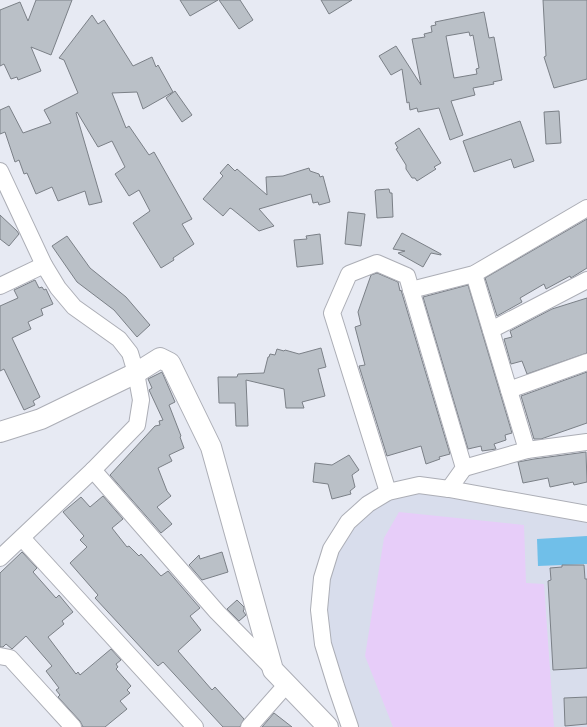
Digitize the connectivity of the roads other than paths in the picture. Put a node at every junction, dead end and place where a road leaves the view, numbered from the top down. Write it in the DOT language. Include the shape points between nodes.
graph roads {
  1 [pos="0,171"];
  2 [pos="587,208"];
  3 [pos="44,265"];
  4 [pos="474,274"];
  5 [pos="587,280"];
  6 [pos="0,286"];
  7 [pos="411,290"];
  8 [pos="491,330"];
  9 [pos="587,362"];
  10 [pos="136,373"];
  11 [pos="509,390"];
  12 [pos="0,432"];
  13 [pos="587,442"];
  14 [pos="528,450"];
  15 [pos="464,468"];
  16 [pos="92,470"];
  17 [pos="449,489"];
  18 [pos="388,492"];
  19 [pos="587,514"];
  20 [pos="22,538"];
  21 [pos="0,558"];
  22 [pos="0,656"];
  23 [pos="273,670"];
  24 [pos="287,684"];
  25 [pos="74,727"];
  26 [pos="194,727"];
  27 [pos="249,727"];
  28 [pos="328,727"];
  29 [pos="350,727"];
  1 -- 3 [label="street"];
  2 -- 4 [label="street"];
  3 -- 6 [label="street"];
  3 -- 10 [label="street" via="74,307 119,339 130,353"];
  4 -- 7 [label="street"];
  4 -- 8 [label="street"];
  5 -- 8 [label="street"];
  7 -- 15 [label="street"];
  7 -- 18 [label="street" via="407,276 378,263 349,274 332,313"];
  8 -- 11 [label="street"];
  9 -- 11 [label="street"];
  10 -- 12 [label="street" via="41,419"];
  10 -- 16 [label="street" via="141,400 137,425"];
  10 -- 23 [label="street" via="160,358 170,363 211,447"];
  11 -- 14 [label="street"];
  13 -- 14 [label="street"];
  14 -- 15 [label="street"];
  15 -- 17 [label="street"];
  16 -- 20 [label="street"];
  16 -- 23 [label="street" via="217,612"];
  17 -- 18 [label="street" via="419,485"];
  17 -- 19 [label="street"];
  18 -- 29 [label="street" via="368,504 348,522 331,549 322,578 319,610 323,644"];
  20 -- 21 [label="street"];
  20 -- 26 [label="street"];
  22 -- 25 [label="street" via="10,658"];
  23 -- 24 [label="street"];
  24 -- 27 [label="street"];
  24 -- 28 [label="street"];
}
